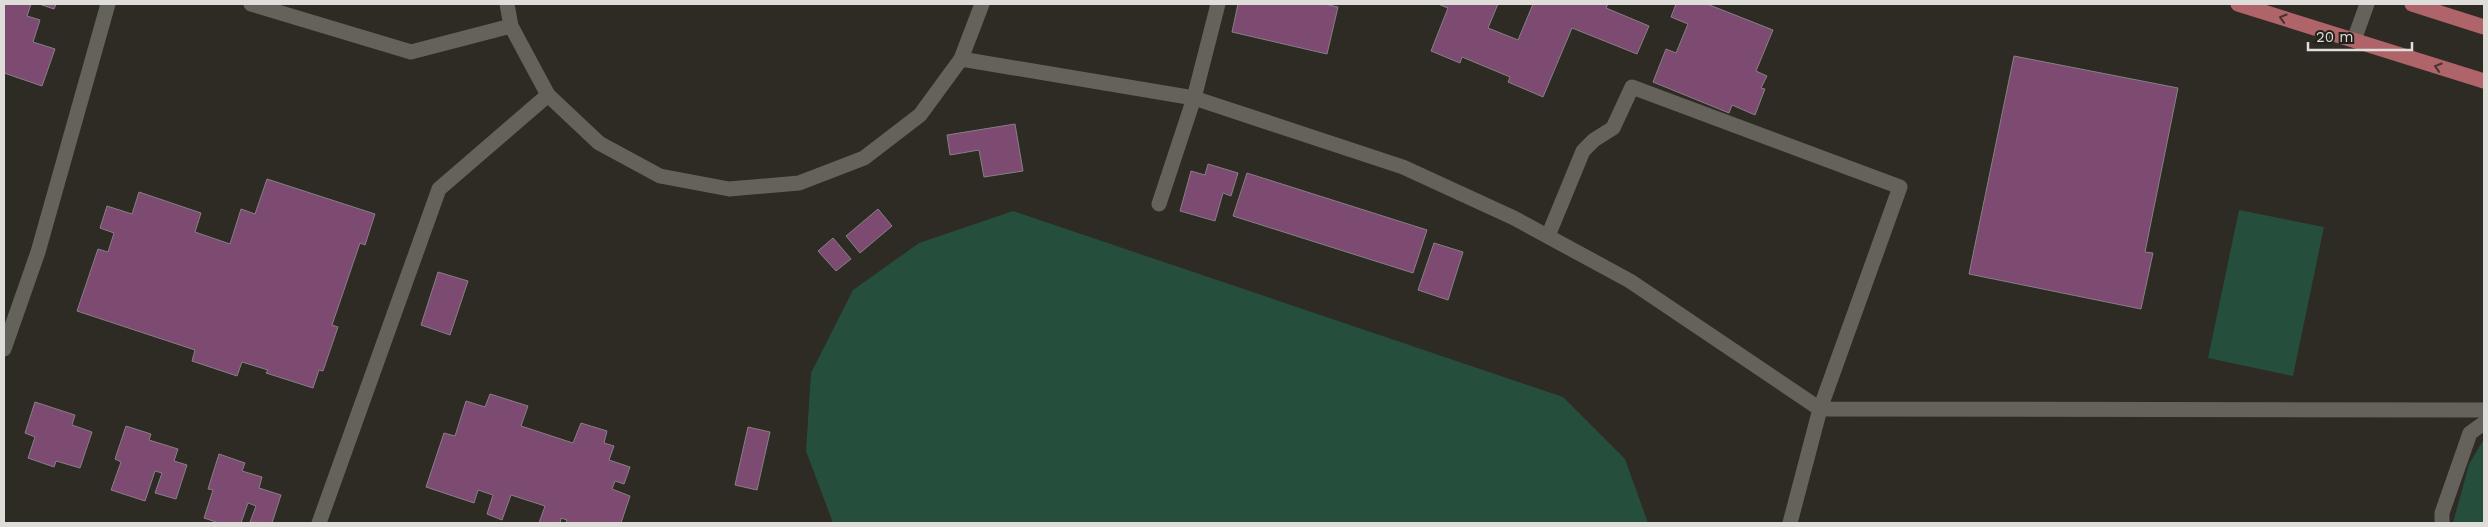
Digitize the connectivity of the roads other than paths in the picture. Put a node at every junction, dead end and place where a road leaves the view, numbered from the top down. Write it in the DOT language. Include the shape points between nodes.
graph roads {
  1 [pos="108,4"];
  2 [pos="252,4"];
  3 [pos="507,4"];
  4 [pos="982,4"];
  5 [pos="1218,4"];
  6 [pos="2238,4"];
  7 [pos="2366,4"];
  8 [pos="2412,4"];
  9 [pos="511,26"];
  10 [pos="2484,27"];
  11 [pos="2354,40"];
  12 [pos="960,59"];
  13 [pos="2484,81"];
  14 [pos="548,95"];
  15 [pos="1194,98"];
  16 [pos="1158,204"];
  17 [pos="1548,236"];
  18 [pos="4,349"];
  19 [pos="1820,408"];
  20 [pos="2484,410"];
  21 [pos="2484,422"];
  22 [pos="319,523"];
  23 [pos="1790,523"];
  24 [pos="2442,523"];
  1 -- 18 [label="street" via="38,252"];
  2 -- 9 [label="street" via="411,52"];
  3 -- 9 [label="street"];
  4 -- 12 [label="street"];
  5 -- 15 [label="street"];
  11 -- 6 [label="main road, one-way"];
  7 -- 11 [label="street"];
  8 -- 10 [label="main road"];
  9 -- 14 [label="street"];
  13 -- 11 [label="main road, one-way"];
  12 -- 14 [label="street" via="920,115 864,158 799,183 729,189 660,176 598,143"];
  12 -- 15 [label="street"];
  14 -- 22 [label="street" via="439,188"];
  15 -- 16 [label="street"];
  15 -- 17 [label="street" via="1403,167"];
  17 -- 19 [label="street" via="1630,281"];
  17 -- 19 [label="street" via="1583,152 1613,128 1632,87 1900,187"];
  19 -- 20 [label="street"];
  19 -- 23 [label="street"];
  21 -- 24 [label="street" via="2470,433 2442,513"];
}
